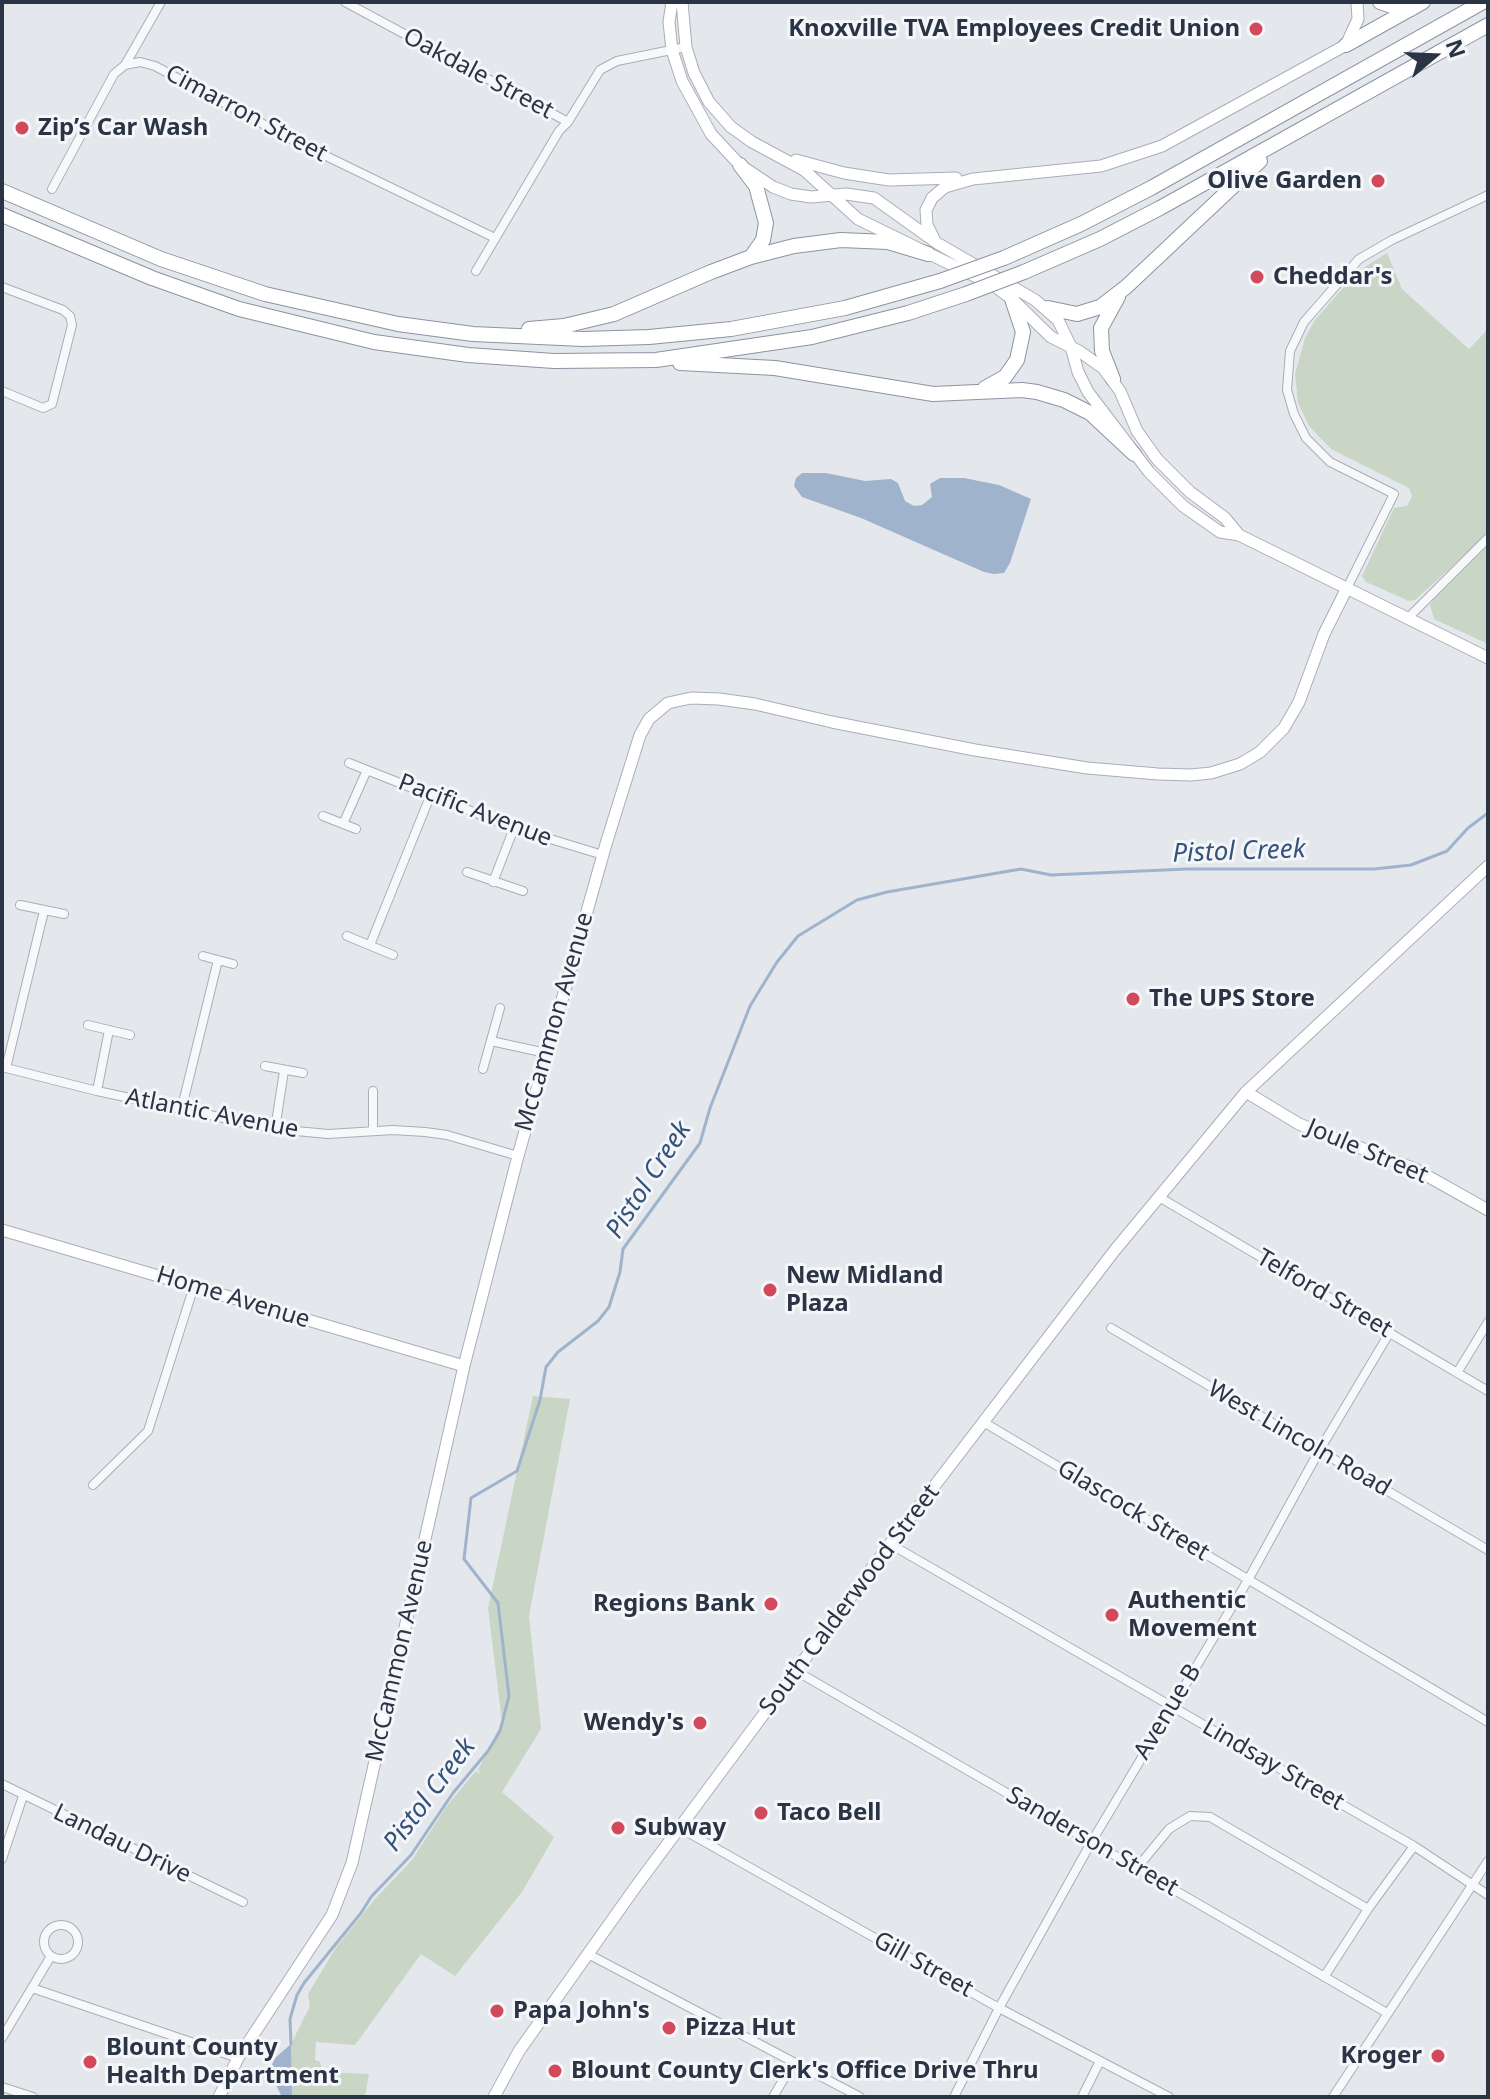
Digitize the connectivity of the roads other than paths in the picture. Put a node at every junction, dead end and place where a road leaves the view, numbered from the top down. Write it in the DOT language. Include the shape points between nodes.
graph roads {
  1 [pos="161,2"];
  2 [pos="345,2"];
  3 [pos="672,2"];
  4 [pos="682,2"];
  5 [pos="1357,2"];
  6 [pos="1380,2"];
  7 [pos="1483,2"];
  8 [pos="1417,6"];
  9 [pos="1488,25"];
  10 [pos="1346,45"];
  11 [pos="686,47"];
  12 [pos="672,50"];
  13 [pos="125,65"];
  14 [pos="568,122"];
  15 [pos="1291,135"];
  16 [pos="775,153"];
  17 [pos="740,165"];
  18 [pos="973,179"];
  19 [pos="52,189"];
  20 [pos="2,191"];
  21 [pos="832,195"];
  22 [pos="1488,195"];
  23 [pos="2,199"];
  24 [pos="29,203"];
  25 [pos="2,215"];
  26 [pos="495,238"];
  27 [pos="932,248"];
  28 [pos="751,257"];
  29 [pos="476,271"];
  30 [pos="2,287"];
  31 [pos="1126,287"];
  32 [pos="1012,299"];
  33 [pos="1048,308"];
  34 [pos="473,334"];
  35 [pos="1071,347"];
  36 [pos="656,360"];
  37 [pos="1113,379"];
  38 [pos="2,391"];
  39 [pos="961,393"];
  40 [pos="1134,454"];
  41 [pos="1239,535"];
  42 [pos="1488,538"];
  43 [pos="1347,588"];
  44 [pos="1409,617"];
  45 [pos="1488,658"];
  46 [pos="349,763"];
  47 [pos="367,770"];
  48 [pos="431,794"];
  49 [pos="323,816"];
  50 [pos="343,824"];
  51 [pos="514,828"];
  52 [pos="356,829"];
  53 [pos="603,855"];
  54 [pos="1488,866"];
  55 [pos="467,872"];
  56 [pos="493,882"];
  57 [pos="523,891"];
  58 [pos="20,905"];
  59 [pos="44,911"];
  60 [pos="64,914"];
  61 [pos="347,936"];
  62 [pos="370,945"];
  63 [pos="393,955"];
  64 [pos="203,956"];
  65 [pos="218,960"];
  66 [pos="233,964"];
  67 [pos="500,1008"];
  68 [pos="88,1025"];
  69 [pos="109,1030"];
  70 [pos="130,1035"];
  71 [pos="491,1041"];
  72 [pos="546,1053"];
  73 [pos="265,1066"];
  74 [pos="4,1068"];
  75 [pos="483,1069"];
  76 [pos="284,1071"];
  77 [pos="303,1073"];
  78 [pos="97,1091"];
  79 [pos="373,1091"];
  80 [pos="1246,1092"];
  81 [pos="181,1111"];
  82 [pos="275,1129"];
  83 [pos="373,1131"];
  84 [pos="518,1156"];
  85 [pos="1159,1197"];
  86 [pos="1488,1210"];
  87 [pos="2,1230"];
  88 [pos="194,1286"];
  89 [pos="1488,1322"];
  90 [pos="1111,1328"];
  91 [pos="1390,1332"];
  92 [pos="464,1366"];
  93 [pos="1457,1373"];
  94 [pos="1488,1391"];
  95 [pos="985,1423"];
  96 [pos="1319,1451"];
  97 [pos="93,1485"];
  98 [pos="890,1544"];
  99 [pos="1488,1550"];
  100 [pos="1248,1580"];
  101 [pos="796,1671"];
  102 [pos="1170,1706"];
  103 [pos="1488,1722"];
  104 [pos="2,1784"];
  105 [pos="23,1796"];
  106 [pos="680,1828"];
  107 [pos="1092,1841"];
  108 [pos="1414,1846"];
  109 [pos="2,1859"];
  110 [pos="1488,1861"];
  111 [pos="1137,1868"];
  112 [pos="1473,1883"];
  113 [pos="1488,1895"];
  114 [pos="243,1902"];
  115 [pos="1368,1909"];
  116 [pos="588,1954"];
  117 [pos="51,1956"];
  118 [pos="1324,1977"];
  119 [pos="32,1988"];
  120 [pos="999,2008"];
  121 [pos="1387,2013"];
  122 [pos="2,2038"];
  123 [pos="238,2058"];
  124 [pos="1100,2061"];
  125 [pos="793,2063"];
  126 [pos="4,2091"];
  127 [pos="33,2097"];
  128 [pos="219,2097"];
  129 [pos="494,2097"];
  130 [pos="773,2097"];
  131 [pos="860,2097"];
  132 [pos="954,2097"];
  133 [pos="1082,2097"];
  134 [pos="1169,2097"];
  135 [pos="1333,2097"];
  1 -- 13 [label="street"];
  2 -- 14 [label="street, Oakdale Street"];
  3 -- 12 [label="main road"];
  4 -- 11 [label="main road"];
  5 -- 10 [label="main road" via="1358,19"];
  6 -- 8 [label="highway" via="1398,8"];
  7 -- 34 [label="highway, bridge" via="1081,224 940,281 845,308 731,329 583,339"];
  8 -- 10 [label="highway"];
  9 -- 15 [label="highway"];
  10 -- 18 [label="main road" via="1144,153 1101,166"];
  11 -- 12 [label="street"];
  11 -- 16 [label="main road" via="700,87 721,117"];
  12 -- 14 [label="street" via="607,64"];
  12 -- 17 [label="main road" via="699,114"];
  13 -- 19 [label="street" via="114,74"];
  13 -- 26 [label="street, Cimarron Street" via="155,66"];
  14 -- 26 [label="street"];
  15 -- 31 [label="highway"];
  15 -- 36 [label="highway, bridge" via="1148,214 966,294 812,337"];
  16 -- 18 [label="main road" via="866,177"];
  16 -- 21 [label="main road"];
  17 -- 21 [label="main road" via="782,191"];
  17 -- 28 [label="highway" via="756,186 766,223 763,240"];
  18 -- 27 [label="main road" via="945,187 929,203"];
  20 -- 24 [label="highway"];
  21 -- 27 [label="main road" via="858,219"];
  21 -- 27 [label="main road" via="874,198"];
  22 -- 43 [label="street" via="1359,259 1304,322 1290,351 1287,390 1306,438 1330,462 1394,494"];
  23 -- 24 [label="highway"];
  24 -- 34 [label="highway" via="161,259 265,294 398,324"];
  25 -- 36 [label="highway" via="196,295 329,333 468,355"];
  26 -- 29 [label="street"];
  27 -- 28 [label="highway" via="841,240"];
  27 -- 32 [label="main road"];
  27 -- 33 [label="main road"];
  28 -- 34 [label="highway" via="614,314 551,328"];
  30 -- 38 [label="street" via="63,310 72,325 52,404 43,408"];
  31 -- 33 [label="highway" via="1088,312"];
  31 -- 37 [label="highway" via="1101,328 1102,351"];
  32 -- 35 [label="main road" via="1051,337"];
  32 -- 39 [label="highway" via="1023,332 1017,360 1000,381"];
  33 -- 35 [label="main road"];
  35 -- 37 [label="main road"];
  35 -- 40 [label="main road" via="1088,392"];
  36 -- 39 [label="highway" via="775,368 906,391"];
  37 -- 41 [label="main road" via="1137,431 1157,459"];
  39 -- 40 [label="highway" via="1022,390 1051,395 1090,413"];
  40 -- 41 [label="main road" via="1183,506 1220,532"];
  41 -- 43 [label="main road"];
  42 -- 44 [label="street"];
  43 -- 44 [label="main road"];
  43 -- 53 [label="main road, McCammon Avenue" via="1284,728 1240,764 1191,775 1087,768 755,704 691,698 668,703 640,735"];
  44 -- 45 [label="main road"];
  46 -- 47 [label="street, Pacific Avenue"];
  47 -- 48 [label="street, Pacific Avenue"];
  47 -- 50 [label="street"];
  48 -- 51 [label="street, Pacific Avenue"];
  48 -- 62 [label="street"];
  49 -- 50 [label="street"];
  50 -- 52 [label="street"];
  51 -- 53 [label="street, Pacific Avenue"];
  51 -- 56 [label="street"];
  53 -- 72 [label="main road, McCammon Avenue"];
  54 -- 80 [label="main road, South Calderwood Street"];
  55 -- 56 [label="street"];
  56 -- 57 [label="street"];
  58 -- 59 [label="street"];
  59 -- 60 [label="street"];
  59 -- 74 [label="street"];
  61 -- 62 [label="street"];
  62 -- 63 [label="street"];
  64 -- 65 [label="street"];
  65 -- 66 [label="street"];
  65 -- 81 [label="street"];
  67 -- 71 [label="street"];
  68 -- 69 [label="street"];
  69 -- 70 [label="street"];
  69 -- 78 [label="street"];
  71 -- 72 [label="street"];
  71 -- 75 [label="street"];
  72 -- 84 [label="main road, McCammon Avenue"];
  73 -- 76 [label="street"];
  74 -- 78 [label="street, Atlantic Avenue"];
  76 -- 77 [label="street"];
  76 -- 82 [label="street"];
  78 -- 81 [label="street, Atlantic Avenue"];
  79 -- 83 [label="street"];
  80 -- 85 [label="main road, South Calderwood Street"];
  80 -- 86 [label="main road, Joule Street" via="1299,1124 1415,1169"];
  81 -- 82 [label="street, Atlantic Avenue"];
  82 -- 83 [label="street, Atlantic Avenue"];
  83 -- 84 [label="street, Atlantic Avenue" via="447,1135"];
  84 -- 92 [label="main road, McCammon Avenue"];
  85 -- 91 [label="street, Telford Street"];
  85 -- 95 [label="main road, South Calderwood Street"];
  87 -- 88 [label="main road, Home Avenue"];
  88 -- 92 [label="main road, Home Avenue"];
  88 -- 97 [label="street" via="148,1431"];
  89 -- 93 [label="street"];
  90 -- 96 [label="street, West Lincoln Road"];
  91 -- 93 [label="street, Telford Street"];
  91 -- 96 [label="street, Avenue B"];
  92 -- 123 [label="main road, McCammon Avenue" via="352,1863 332,1915"];
  93 -- 94 [label="street, Telford Street"];
  95 -- 98 [label="main road, South Calderwood Street"];
  95 -- 100 [label="street, Glascock Street"];
  96 -- 99 [label="street, West Lincoln Road"];
  96 -- 100 [label="street, Avenue B"];
  98 -- 101 [label="main road, South Calderwood Street"];
  98 -- 102 [label="street, Lindsay Street"];
  100 -- 102 [label="street, Avenue B"];
  100 -- 103 [label="street, Glascock Street"];
  101 -- 106 [label="main road, South Calderwood Street"];
  101 -- 107 [label="street, Sanderson Street"];
  102 -- 107 [label="street, Avenue B"];
  102 -- 108 [label="street, Lindsay Street"];
  104 -- 105 [label="street, Landau Drive"];
  105 -- 109 [label="street"];
  105 -- 114 [label="street, Landau Drive"];
  106 -- 116 [label="main road, South Calderwood Street"];
  106 -- 120 [label="street, Gill Street"];
  107 -- 111 [label="street, Sanderson Street"];
  107 -- 120 [label="street, Avenue B"];
  108 -- 112 [label="street, Lindsay Street"];
  108 -- 115 [label="street"];
  110 -- 112 [label="street"];
  111 -- 115 [label="street" via="1169,1829 1190,1816 1210,1817"];
  111 -- 118 [label="street, Sanderson Street"];
  112 -- 113 [label="street, Lindsay Street"];
  112 -- 121 [label="street"];
  115 -- 118 [label="street"];
  116 -- 125 [label="street"];
  116 -- 129 [label="main road, South Calderwood Street" via="519,2051"];
  117 -- 117 [label="street" via="44,1947 47,1932 60,1924 71,1928 76,1949 68,1957"];
  117 -- 119 [label="street"];
  118 -- 121 [label="street, Sanderson Street"];
  119 -- 122 [label="street"];
  119 -- 123 [label="street"];
  120 -- 124 [label="street, Gill Street"];
  120 -- 132 [label="street, Avenue B"];
  121 -- 135 [label="street"];
  123 -- 128 [label="main road, McCammon Avenue"];
  124 -- 133 [label="street"];
  124 -- 134 [label="street, Gill Street"];
  125 -- 130 [label="street"];
  125 -- 131 [label="street"];
  126 -- 127 [label="street"];
}
